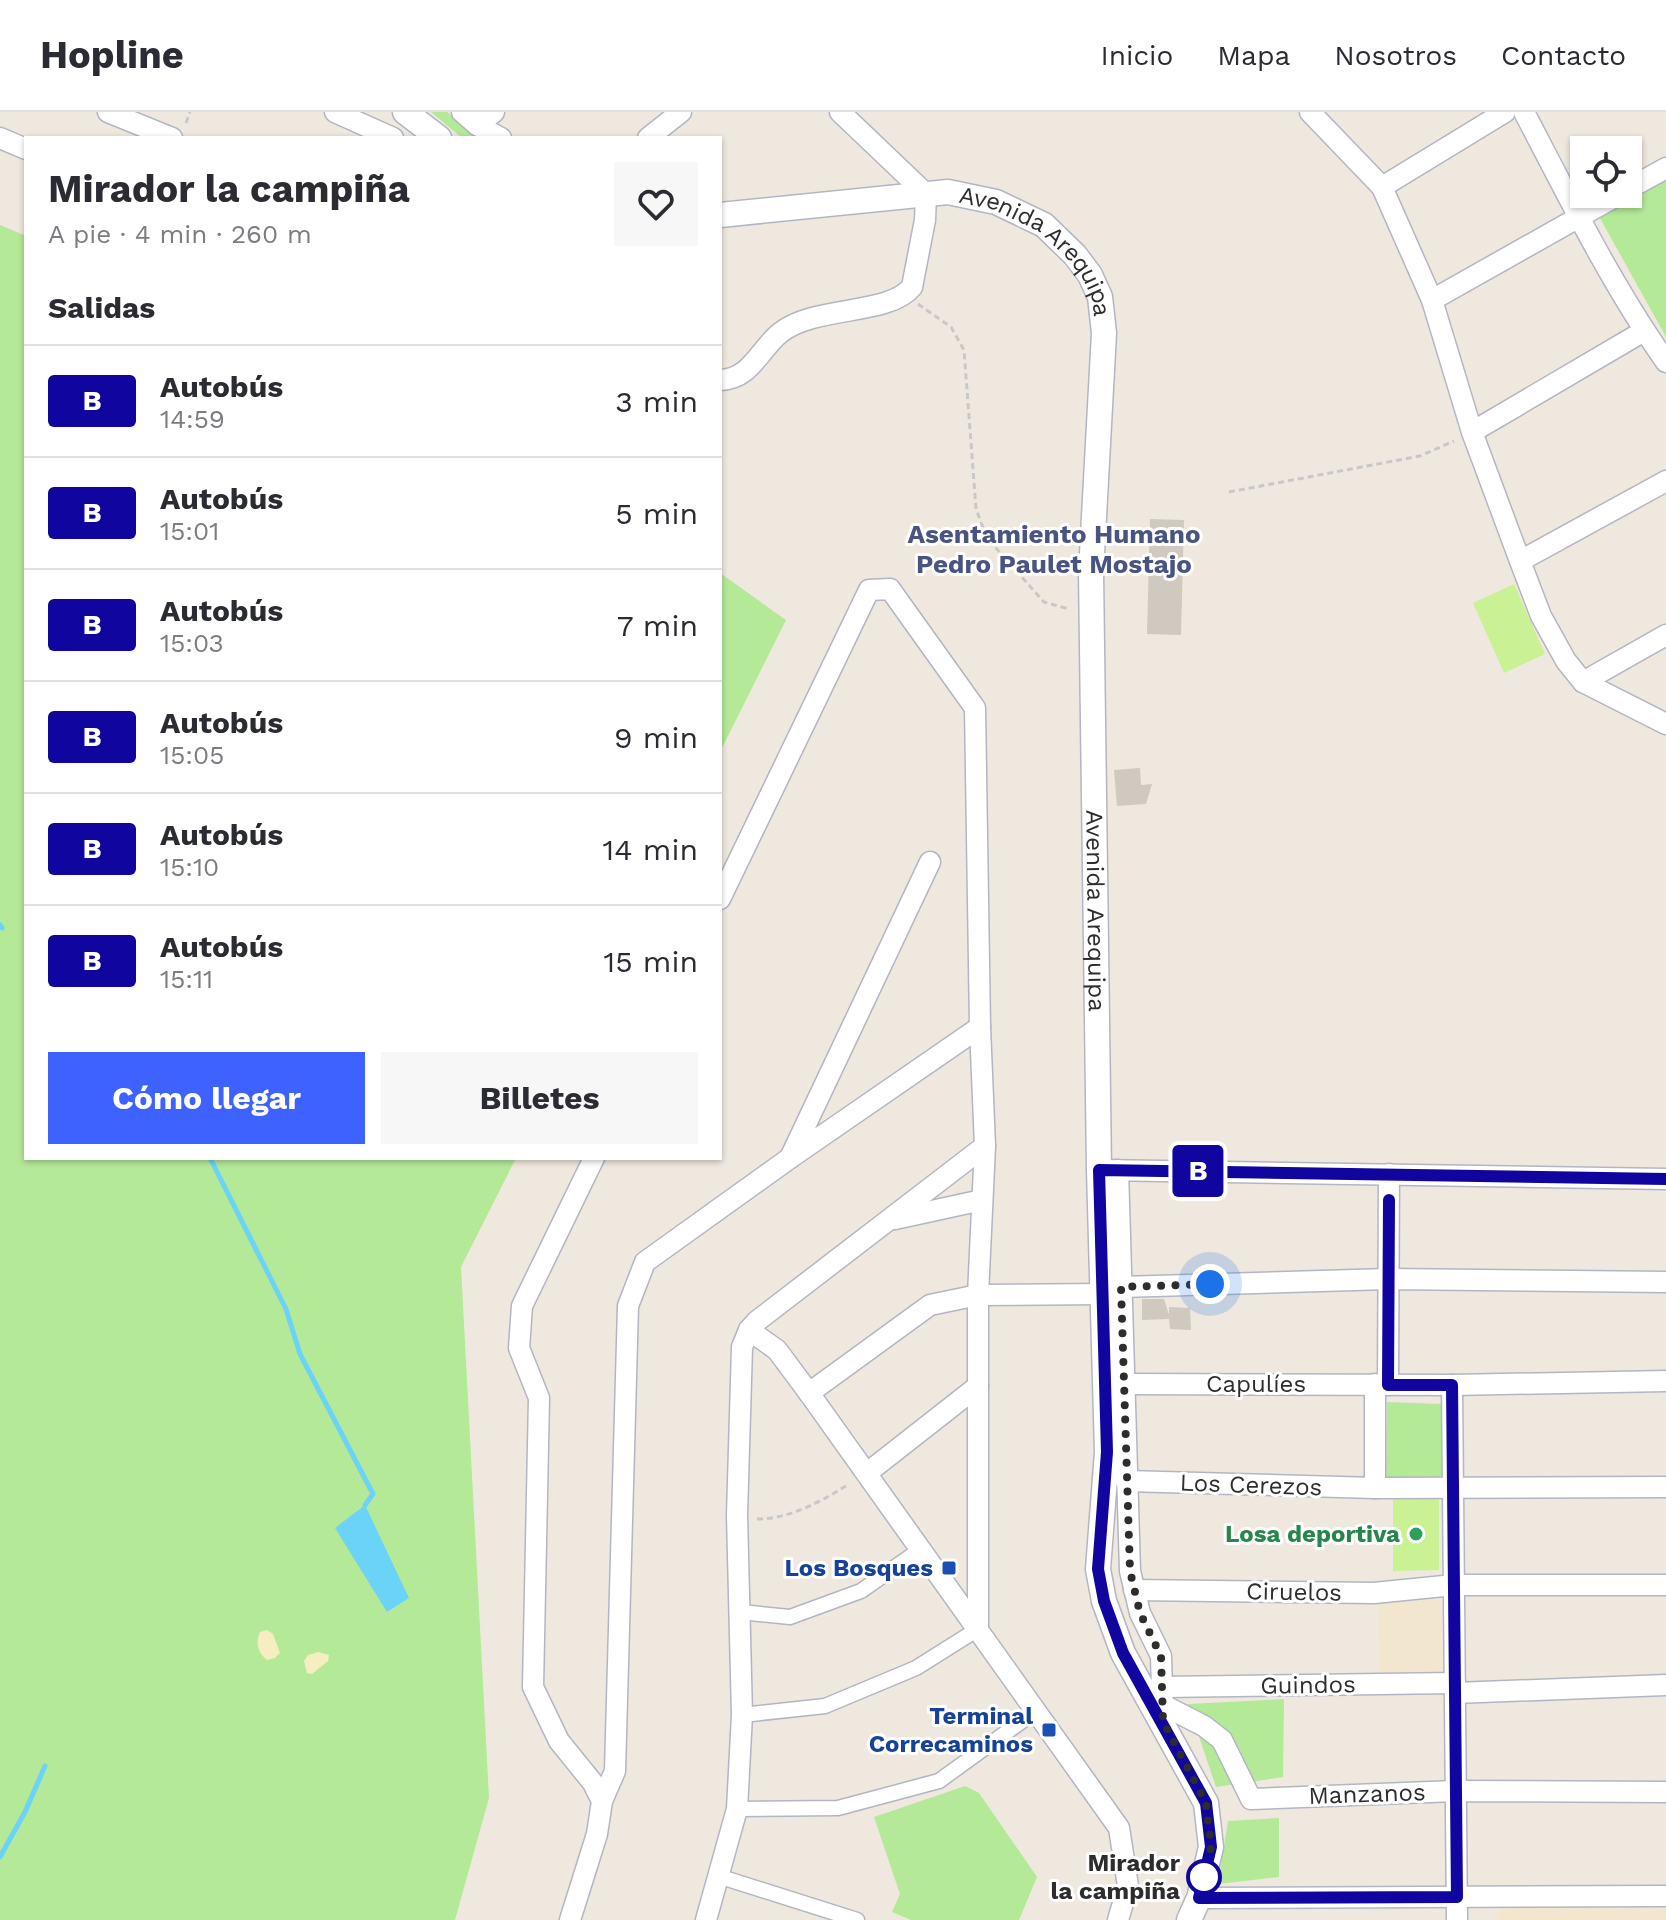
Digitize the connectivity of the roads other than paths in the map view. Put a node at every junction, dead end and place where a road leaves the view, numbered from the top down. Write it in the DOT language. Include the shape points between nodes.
graph roads {
  1 [pos="108,112"];
  2 [pos="335,112"];
  3 [pos="405,112"];
  4 [pos="494,112"];
  5 [pos="681,112"];
  6 [pos="840,112"];
  7 [pos="1310,112"];
  8 [pos="1505,112"];
  9 [pos="1524,112"];
  10 [pos="470,119"];
  11 [pos="167,136"];
  12 [pos="389,136"];
  13 [pos="436,136"];
  14 [pos="498,136"];
  15 [pos="651,136"];
  16 [pos="0,138"];
  17 [pos="24,148"];
  18 [pos="1666,168"];
  19 [pos="1642,181"];
  20 [pos="1382,187"];
  21 [pos="926,194"];
  22 [pos="1595,208"];
  23 [pos="722,215"];
  24 [pos="1579,217"];
  25 [pos="1432,300"];
  26 [pos="1644,331"];
  27 [pos="1666,362"];
  28 [pos="722,380"];
  29 [pos="1472,432"];
  30 [pos="1666,481"];
  31 [pos="1520,561"];
  32 [pos="1666,635"];
  33 [pos="1583,682"];
  34 [pos="1666,724"];
  35 [pos="930,862"];
  36 [pos="722,895"];
  37 [pos="980,1027"];
  38 [pos="985,1146"];
  39 [pos="790,1158"];
  40 [pos="593,1160"];
  41 [pos="1109,1170"];
  42 [pos="1389,1174"];
  43 [pos="1666,1179"];
  44 [pos="982,1200"];
  45 [pos="887,1221"];
  46 [pos="1388,1279"];
  47 [pos="1666,1282"];
  48 [pos="1112,1290"];
  49 [pos="978,1295"];
  50 [pos="749,1330"];
  51 [pos="1666,1381"];
  52 [pos="1124,1384"];
  53 [pos="1381,1384"];
  54 [pos="1452,1385"];
  55 [pos="978,1386"];
  56 [pos="809,1393"];
  57 [pos="867,1473"];
  58 [pos="1126,1481"];
  59 [pos="1453,1486"];
  60 [pos="1666,1487"];
  61 [pos="1375,1488"];
  62 [pos="921,1549"];
  63 [pos="1454,1585"];
  64 [pos="1666,1585"];
  65 [pos="1134,1590"];
  66 [pos="740,1612"];
  67 [pos="978,1629"];
  68 [pos="1666,1685"];
  69 [pos="1455,1688"];
  70 [pos="1163,1704"];
  71 [pos="1036,1711"];
  72 [pos="742,1715"];
  73 [pos="1456,1791"];
  74 [pos="1666,1792"];
  75 [pos="602,1801"];
  76 [pos="737,1809"];
  77 [pos="718,1876"];
  78 [pos="1666,1896"];
  79 [pos="1457,1897"];
  80 [pos="1194,1909"];
  81 [pos="570,1920"];
  82 [pos="706,1920"];
  83 [pos="857,1920"];
  84 [pos="1118,1920"];
  85 [pos="1457,1920"];
  1 -- 11 [label="street"];
  2 -- 12 [label="street"];
  3 -- 13 [label="street"];
  4 -- 10 [label="street"];
  5 -- 15 [label="street"];
  6 -- 21 [label="street"];
  7 -- 20 [label="street"];
  8 -- 20 [label="street"];
  9 -- 24 [label="street"];
  10 -- 14 [label="street"];
  16 -- 17 [label="street"];
  18 -- 19 [label="street"];
  20 -- 25 [label="street"];
  21 -- 23 [label="street, Avenida Arequipa"];
  21 -- 28 [label="street" via="912,287 905,295 805,318 783,330 747,372"];
  21 -- 41 [label="street, Avenida Arequipa" via="948,192 996,202 1044,225 1075,255 1100,297 1104,333 1091,572"];
  22 -- 24 [label="street"];
  24 -- 25 [label="street"];
  24 -- 26 [label="street"];
  25 -- 29 [label="street"];
  26 -- 27 [label="street"];
  26 -- 29 [label="street"];
  29 -- 31 [label="street"];
  30 -- 31 [label="street"];
  31 -- 33 [label="street" via="1541,616"];
  32 -- 33 [label="street"];
  33 -- 34 [label="street"];
  35 -- 39 [label="street"];
  36 -- 37 [label="street" via="869,590 890,589 975,708"];
  37 -- 38 [label="street"];
  37 -- 39 [label="street"];
  38 -- 44 [label="street"];
  38 -- 45 [label="street"];
  39 -- 75 [label="street" via="645,1262 628,1306 615,1771"];
  40 -- 75 [label="street" via="522,1306 519,1348 539,1398 533,1687 559,1741"];
  41 -- 42 [label="street"];
  41 -- 48 [label="street, Avenida Arequipa"];
  42 -- 43 [label="street"];
  42 -- 46 [label="street"];
  44 -- 45 [label="street"];
  44 -- 49 [label="street"];
  45 -- 50 [label="street"];
  46 -- 47 [label="street"];
  46 -- 48 [label="street"];
  46 -- 53 [label="street"];
  48 -- 49 [label="street"];
  48 -- 52 [label="street"];
  48 -- 70 [label="street, Avenida Arequipa" via="1098,1569 1123,1653"];
  49 -- 55 [label="street"];
  49 -- 56 [label="street" via="930,1305"];
  50 -- 56 [label="street" via="777,1350"];
  50 -- 66 [label="street" via="742,1347"];
  51 -- 54 [label="street, Capulíes"];
  52 -- 53 [label="street, Capulíes"];
  52 -- 58 [label="street"];
  53 -- 54 [label="street, Capulíes"];
  53 -- 61 [label="street"];
  54 -- 59 [label="street"];
  55 -- 57 [label="street"];
  55 -- 67 [label="street"];
  56 -- 57 [label="street"];
  57 -- 62 [label="street"];
  58 -- 61 [label="street, Los Cerezos"];
  58 -- 65 [label="street"];
  59 -- 60 [label="street, Los Cerezos"];
  59 -- 61 [label="street, Los Cerezos"];
  59 -- 63 [label="street"];
  62 -- 66 [label="street" via="861,1591 790,1617"];
  62 -- 67 [label="street"];
  63 -- 64 [label="street, Ciruelos"];
  63 -- 65 [label="street, Ciruelos" via="1374,1593"];
  63 -- 69 [label="street"];
  65 -- 70 [label="street" via="1161,1656"];
  66 -- 72 [label="street"];
  67 -- 71 [label="street"];
  67 -- 72 [label="street" via="916,1668 825,1706"];
  68 -- 69 [label="street, Guindos"];
  69 -- 70 [label="street, Guindos"];
  69 -- 73 [label="street"];
  70 -- 73 [label="street, Manzanos" via="1222,1740 1251,1799"];
  70 -- 80 [label="street, Avenida Arequipa" via="1206,1803 1211,1847"];
  71 -- 76 [label="street" via="939,1781 838,1808"];
  71 -- 84 [label="street" via="1119,1828 1128,1886"];
  72 -- 76 [label="street"];
  73 -- 74 [label="street, Manzanos"];
  73 -- 79 [label="street"];
  75 -- 81 [label="street"];
  76 -- 77 [label="street"];
  77 -- 82 [label="street"];
  77 -- 83 [label="street"];
  78 -- 79 [label="street"];
  79 -- 80 [label="street"];
  79 -- 85 [label="street"];
}
